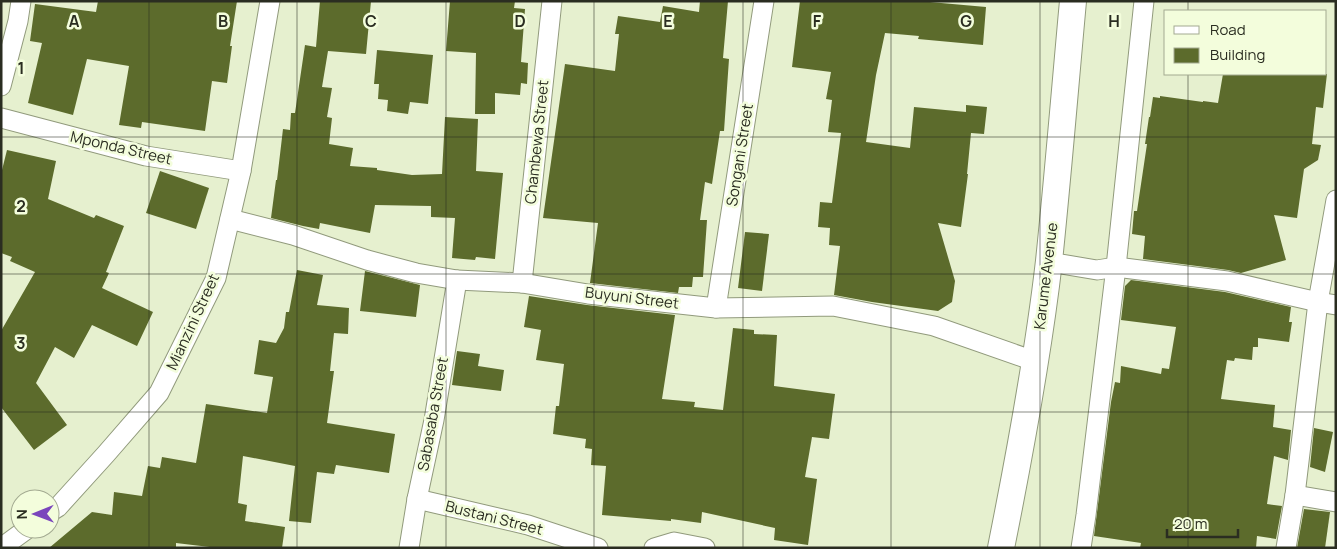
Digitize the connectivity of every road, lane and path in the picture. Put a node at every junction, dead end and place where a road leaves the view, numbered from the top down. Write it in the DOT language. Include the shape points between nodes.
graph roads {
  1 [pos="21,1"];
  2 [pos="270,1"];
  3 [pos="552,1"];
  4 [pos="764,1"];
  5 [pos="1073,1"];
  6 [pos="1144,1"];
  7 [pos="1,86"];
  8 [pos="1,118"];
  9 [pos="241,172"];
  10 [pos="1336,200"];
  11 [pos="230,219"];
  12 [pos="1058,263"];
  13 [pos="1116,267"];
  14 [pos="457,280"];
  15 [pos="522,283"];
  16 [pos="1327,303"];
  17 [pos="716,308"];
  18 [pos="1034,362"];
  19 [pos="1295,495"];
  20 [pos="417,499"];
  21 [pos="1336,502"];
  22 [pos="60,505"];
  23 [pos="13,539"];
  24 [pos="1,548"];
  25 [pos="409,548"];
  26 [pos="598,548"];
  27 [pos="654,548"];
  28 [pos="705,548"];
  29 [pos="1001,548"];
  30 [pos="1081,548"];
  31 [pos="1286,548"];
  1 -- 7 [label="street"];
  2 -- 9 [label="street, Mianzini Street"];
  3 -- 15 [label="street, Chambewa Street"];
  4 -- 17 [label="street, Songani Street"];
  5 -- 12 [label="main road, Karume Avenue"];
  6 -- 13 [label="street"];
  8 -- 9 [label="street, Mponda Street" via="146,156"];
  9 -- 11 [label="street, Mianzini Street"];
  10 -- 16 [label="street"];
  11 -- 14 [label="street, Buyuni Street" via="293,235 367,260"];
  11 -- 22 [label="street, Mianzini Street" via="216,278 159,393"];
  12 -- 13 [label="street" via="1097,270"];
  12 -- 18 [label="main road, Karume Avenue"];
  13 -- 16 [label="street" via="1227,281"];
  13 -- 30 [label="street"];
  14 -- 15 [label="street, Buyuni Street"];
  14 -- 20 [label="street, Sabasaba Street" via="434,420"];
  15 -- 17 [label="street, Buyuni Street"];
  16 -- 19 [label="street"];
  17 -- 18 [label="street, Buyuni Street" via="833,306 934,326"];
  18 -- 29 [label="main road, Karume Avenue"];
  19 -- 21 [label="street"];
  19 -- 31 [label="street"];
  20 -- 25 [label="street, Sabasaba Street"];
  20 -- 26 [label="street, Bustani Street" via="528,525"];
  23 -- 24 [label="street"];
  27 -- 28 [label="street" via="674,542"];
}
